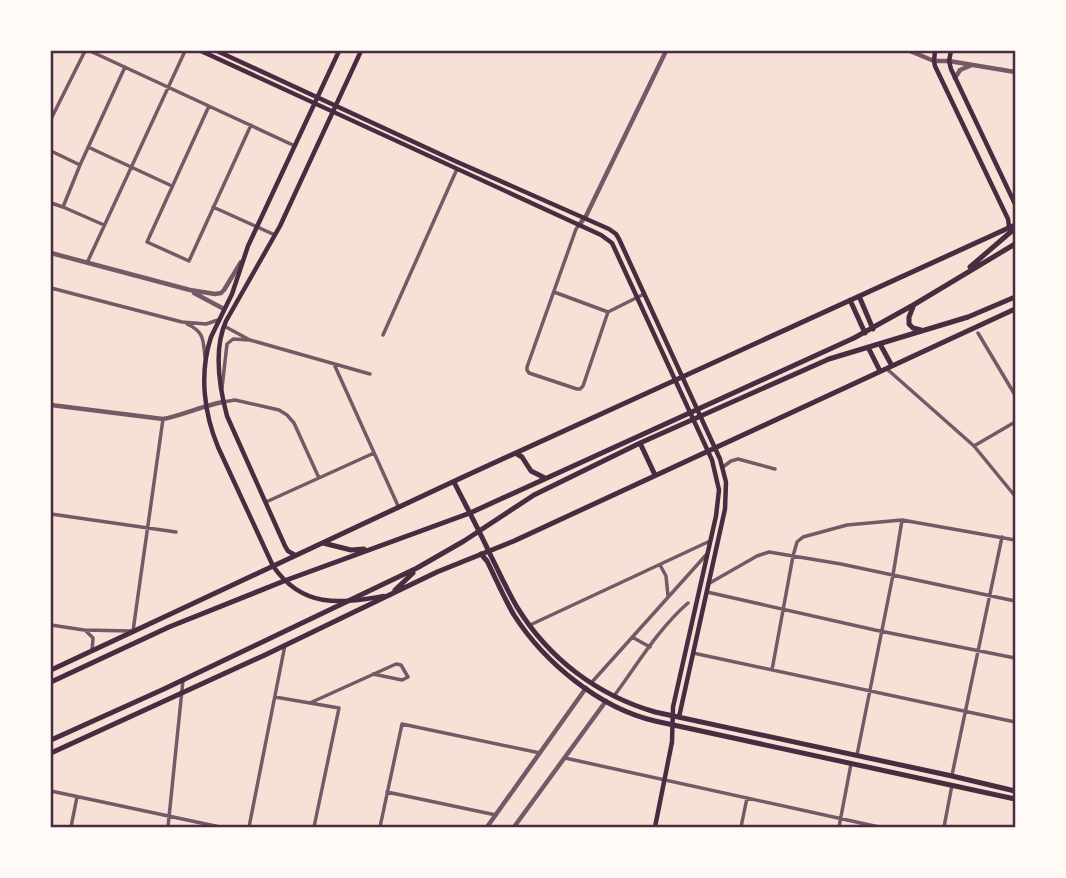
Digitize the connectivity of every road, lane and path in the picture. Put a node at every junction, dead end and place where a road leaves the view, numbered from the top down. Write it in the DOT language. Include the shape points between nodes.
graph roads {
  1 [pos="85,51"];
  2 [pos="90,51"];
  3 [pos="185,51"];
  4 [pos="201,51"];
  5 [pos="217,51"];
  6 [pos="337,51"];
  7 [pos="361,51"];
  8 [pos="666,51"];
  9 [pos="910,51"];
  10 [pos="935,51"];
  11 [pos="951,51"];
  12 [pos="934,61"];
  13 [pos="949,61"];
  14 [pos="973,65"];
  15 [pos="125,67"];
  16 [pos="1015,72"];
  17 [pos="956,81"];
  18 [pos="168,87"];
  19 [pos="947,89"];
  20 [pos="317,97"];
  21 [pos="314,103"];
  22 [pos="336,105"];
  23 [pos="209,106"];
  24 [pos="333,112"];
  25 [pos="51,119"];
  26 [pos="251,125"];
  27 [pos="295,146"];
  28 [pos="88,148"];
  29 [pos="51,151"];
  30 [pos="80,165"];
  31 [pos="131,167"];
  32 [pos="457,169"];
  33 [pos="172,186"];
  34 [pos="1014,201"];
  35 [pos="51,203"];
  36 [pos="1001,203"];
  37 [pos="63,207"];
  38 [pos="213,207"];
  39 [pos="584,219"];
  40 [pos="104,225"];
  41 [pos="579,225"];
  42 [pos="257,227"];
  43 [pos="1013,227"];
  44 [pos="275,236"];
  45 [pos="1015,244"];
  46 [pos="51,253"];
  47 [pos="242,261"];
  48 [pos="87,263"];
  49 [pos="961,275"];
  50 [pos="51,288"];
  51 [pos="190,290"];
  52 [pos="554,292"];
  53 [pos="644,294"];
  54 [pos="859,296"];
  55 [pos="1015,297"];
  56 [pos="637,298"];
  57 [pos="850,300"];
  58 [pos="915,304"];
  59 [pos="224,309"];
  60 [pos="1015,309"];
  61 [pos="608,312"];
  62 [pos="218,320"];
  63 [pos="182,322"];
  64 [pos="223,326"];
  65 [pos="873,328"];
  66 [pos="928,330"];
  67 [pos="865,333"];
  68 [pos="978,333"];
  69 [pos="383,335"];
  70 [pos="250,340"];
  71 [pos="880,344"];
  72 [pos="868,347"];
  73 [pos="206,362"];
  74 [pos="334,364"];
  75 [pos="886,369"];
  76 [pos="370,374"];
  77 [pos="682,377"];
  78 [pos="675,381"];
  79 [pos="1015,395"];
  80 [pos="223,399"];
  81 [pos="51,405"];
  82 [pos="205,405"];
  83 [pos="697,409"];
  84 [pos="690,412"];
  85 [pos="700,416"];
  86 [pos="163,419"];
  87 [pos="693,419"];
  88 [pos="1015,422"];
  89 [pos="640,443"];
  90 [pos="974,446"];
  91 [pos="714,448"];
  92 [pos="708,451"];
  93 [pos="374,453"];
  94 [pos="515,454"];
  95 [pos="723,467"];
  96 [pos="775,469"];
  97 [pos="655,475"];
  98 [pos="319,478"];
  99 [pos="545,478"];
  100 [pos="454,482"];
  101 [pos="1015,496"];
  102 [pos="266,502"];
  103 [pos="399,508"];
  104 [pos="470,513"];
  105 [pos="51,514"];
  106 [pos="902,520"];
  107 [pos="148,528"];
  108 [pos="479,531"];
  109 [pos="176,532"];
  110 [pos="1002,537"];
  111 [pos="1015,540"];
  112 [pos="710,541"];
  113 [pos="323,543"];
  114 [pos="371,549"];
  115 [pos="489,551"];
  116 [pos="481,554"];
  117 [pos="708,554"];
  118 [pos="296,556"];
  119 [pos="793,556"];
  120 [pos="660,565"];
  121 [pos="274,566"];
  122 [pos="417,568"];
  123 [pos="688,574"];
  124 [pos="894,575"];
  125 [pos="702,579"];
  126 [pos="284,581"];
  127 [pos="708,584"];
  128 [pos="232,586"];
  129 [pos="707,592"];
  130 [pos="390,595"];
  131 [pos="989,595"];
  132 [pos="668,596"];
  133 [pos="239,599"];
  134 [pos="349,601"];
  135 [pos="1015,601"];
  136 [pos="688,603"];
  137 [pos="784,610"];
  138 [pos="313,618"];
  139 [pos="51,625"];
  140 [pos="327,625"];
  141 [pos="530,625"];
  142 [pos="84,630"];
  143 [pos="133,631"];
  144 [pos="882,631"];
  145 [pos="632,637"];
  146 [pos="137,640"];
  147 [pos="285,645"];
  148 [pos="650,647"];
  149 [pos="978,650"];
  150 [pos="92,651"];
  151 [pos="693,653"];
  152 [pos="1015,658"];
  153 [pos="51,670"];
  154 [pos="772,670"];
  155 [pos="373,674"];
  156 [pos="183,680"];
  157 [pos="51,682"];
  158 [pos="588,686"];
  159 [pos="869,691"];
  160 [pos="181,693"];
  161 [pos="614,696"];
  162 [pos="275,697"];
  163 [pos="606,701"];
  164 [pos="311,703"];
  165 [pos="119,710"];
  166 [pos="965,711"];
  167 [pos="676,717"];
  168 [pos="1015,722"];
  169 [pos="115,724"];
  170 [pos="673,725"];
  171 [pos="51,740"];
  172 [pos="540,752"];
  173 [pos="51,753"];
  174 [pos="856,755"];
  175 [pos="565,758"];
  176 [pos="852,764"];
  177 [pos="951,776"];
  178 [pos="664,780"];
  179 [pos="952,785"];
  180 [pos="51,791"];
  181 [pos="1015,791"];
  182 [pos="387,792"];
  183 [pos="77,797"];
  184 [pos="747,798"];
  185 [pos="1015,799"];
  186 [pos="496,815"];
  187 [pos="169,816"];
  188 [pos="840,819"];
  189 [pos="71,827"];
  190 [pos="168,827"];
  191 [pos="220,827"];
  192 [pos="249,827"];
  193 [pos="314,827"];
  194 [pos="380,827"];
  195 [pos="487,827"];
  196 [pos="514,827"];
  197 [pos="655,827"];
  198 [pos="741,827"];
  199 [pos="839,827"];
  200 [pos="879,827"];
  201 [pos="944,827"];
  1 -- 25 [label="street"];
  2 -- 15 [label="street"];
  3 -- 18 [label="street"];
  4 -- 21 [label="main road"];
  5 -- 20 [label="main road"];
  6 -- 20 [label="main road"];
  7 -- 22 [label="main road"];
  8 -- 39 [label="street"];
  9 -- 12 [label="street"];
  10 -- 12 [label="main road"];
  11 -- 13 [label="main road"];
  12 -- 13 [label="street"];
  12 -- 19 [label="main road"];
  13 -- 14 [label="street"];
  13 -- 17 [label="main road"];
  14 -- 16 [label="street"];
  14 -- 17 [label="street" via="960,70"];
  15 -- 18 [label="street"];
  15 -- 28 [label="street"];
  17 -- 19 [label="main road"];
  17 -- 34 [label="main road"];
  18 -- 23 [label="street"];
  18 -- 31 [label="street"];
  19 -- 36 [label="main road"];
  20 -- 21 [label="main road"];
  20 -- 22 [label="main road"];
  21 -- 24 [label="main road"];
  21 -- 27 [label="main road"];
  22 -- 24 [label="main road"];
  22 -- 39 [label="main road"];
  23 -- 26 [label="street"];
  23 -- 33 [label="street"];
  24 -- 32 [label="main road"];
  24 -- 44 [label="main road"];
  26 -- 27 [label="street"];
  26 -- 38 [label="street"];
  27 -- 42 [label="main road"];
  28 -- 30 [label="street"];
  28 -- 31 [label="street"];
  29 -- 30 [label="street"];
  30 -- 37 [label="street"];
  31 -- 33 [label="street"];
  31 -- 40 [label="street"];
  32 -- 41 [label="main road"];
  32 -- 69 [label="street"];
  33 -- 38 [label="street" via="147,242 189,261"];
  34 -- 36 [label="main road"];
  35 -- 37 [label="street"];
  36 -- 43 [label="main road"];
  37 -- 40 [label="street"];
  38 -- 42 [label="street"];
  39 -- 41 [label="street"];
  39 -- 53 [label="main road" via="616,234"];
  40 -- 48 [label="street"];
  41 -- 52 [label="street"];
  41 -- 56 [label="main road" via="612,243"];
  42 -- 44 [label="street"];
  42 -- 47 [label="main road"];
  43 -- 49 [label="main road"];
  43 -- 54 [label="main road"];
  44 -- 64 [label="main road"];
  45 -- 49 [label="main road"];
  46 -- 48 [label="street"];
  47 -- 51 [label="street" via="221,293"];
  47 -- 59 [label="main road"];
  48 -- 51 [label="street"];
  49 -- 58 [label="main road"];
  50 -- 63 [label="street"];
  51 -- 59 [label="street"];
  52 -- 61 [label="street"];
  52 -- 61 [label="street" via="527,367 530,373 580,389"];
  53 -- 56 [label="street"];
  53 -- 77 [label="main road"];
  54 -- 57 [label="main road"];
  54 -- 65 [label="main road"];
  55 -- 66 [label="main road"];
  56 -- 61 [label="street"];
  56 -- 78 [label="main road"];
  57 -- 67 [label="main road"];
  57 -- 77 [label="main road"];
  58 -- 65 [label="main road"];
  58 -- 66 [label="main road" via="909,324 916,330"];
  59 -- 62 [label="main road"];
  60 -- 75 [label="main road"];
  62 -- 63 [label="street"];
  62 -- 73 [label="main road"];
  63 -- 73 [label="street" via="200,332"];
  64 -- 70 [label="street"];
  64 -- 80 [label="main road" via="218,356"];
  65 -- 67 [label="main road"];
  66 -- 71 [label="main road"];
  67 -- 83 [label="main road"];
  68 -- 79 [label="street"];
  70 -- 74 [label="street"];
  70 -- 80 [label="street" via="233,339 227,344"];
  71 -- 72 [label="main road"];
  71 -- 75 [label="main road"];
  72 -- 75 [label="main road"];
  72 -- 85 [label="main road"];
  73 -- 82 [label="main road"];
  74 -- 76 [label="street"];
  74 -- 93 [label="street"];
  75 -- 90 [label="street"];
  75 -- 91 [label="main road"];
  77 -- 78 [label="main road"];
  77 -- 83 [label="main road"];
  78 -- 84 [label="main road"];
  78 -- 94 [label="main road"];
  80 -- 82 [label="street"];
  80 -- 98 [label="street" via="287,415 295,423"];
  80 -- 102 [label="main road"];
  81 -- 86 [label="street"];
  82 -- 86 [label="street"];
  82 -- 121 [label="main road" via="218,447"];
  83 -- 84 [label="main road"];
  83 -- 85 [label="main road"];
  84 -- 87 [label="main road"];
  84 -- 99 [label="main road"];
  85 -- 87 [label="main road"];
  85 -- 91 [label="main road"];
  86 -- 107 [label="street"];
  87 -- 89 [label="main road"];
  87 -- 92 [label="main road"];
  88 -- 90 [label="street"];
  89 -- 97 [label="main road"];
  89 -- 108 [label="main road" via="534,495"];
  90 -- 101 [label="street"];
  91 -- 92 [label="main road"];
  91 -- 95 [label="main road"];
  92 -- 97 [label="main road"];
  92 -- 112 [label="main road" via="719,489"];
  93 -- 98 [label="street"];
  93 -- 103 [label="street"];
  94 -- 99 [label="main road"];
  94 -- 100 [label="main road"];
  95 -- 96 [label="street" via="738,459"];
  95 -- 127 [label="main road" via="726,500"];
  97 -- 115 [label="main road"];
  98 -- 102 [label="street"];
  99 -- 104 [label="main road"];
  100 -- 103 [label="main road"];
  100 -- 104 [label="main road"];
  102 -- 118 [label="main road" via="285,546"];
  103 -- 113 [label="main road"];
  104 -- 108 [label="main road"];
  104 -- 114 [label="main road"];
  105 -- 107 [label="street"];
  106 -- 110 [label="street"];
  106 -- 119 [label="street" via="847,525 803,537"];
  106 -- 124 [label="street"];
  107 -- 109 [label="street"];
  107 -- 143 [label="street"];
  108 -- 115 [label="main road"];
  108 -- 122 [label="main road"];
  110 -- 111 [label="street"];
  110 -- 131 [label="street"];
  112 -- 117 [label="main road"];
  112 -- 120 [label="street"];
  113 -- 114 [label="main road"];
  113 -- 118 [label="main road"];
  114 -- 126 [label="main road"];
  115 -- 116 [label="main road"];
  115 -- 141 [label="main road"];
  116 -- 130 [label="main road"];
  116 -- 158 [label="main road" via="528,635 545,655"];
  117 -- 123 [label="street"];
  117 -- 125 [label="main road"];
  118 -- 121 [label="main road"];
  119 -- 124 [label="street"];
  119 -- 127 [label="street" via="769,552"];
  119 -- 137 [label="street"];
  120 -- 132 [label="street"];
  120 -- 141 [label="street"];
  121 -- 126 [label="main road"];
  121 -- 128 [label="main road"];
  122 -- 130 [label="main road"];
  122 -- 134 [label="main road"];
  123 -- 125 [label="street"];
  123 -- 132 [label="street"];
  124 -- 131 [label="street"];
  124 -- 144 [label="street"];
  125 -- 127 [label="main road"];
  125 -- 167 [label="main road"];
  126 -- 133 [label="main road"];
  126 -- 134 [label="main road" via="316,599"];
  127 -- 129 [label="main road"];
  128 -- 133 [label="main road"];
  128 -- 143 [label="main road"];
  129 -- 137 [label="street"];
  129 -- 151 [label="main road"];
  130 -- 134 [label="main road"];
  130 -- 140 [label="main road"];
  131 -- 135 [label="street"];
  131 -- 149 [label="street"];
  132 -- 145 [label="street"];
  133 -- 146 [label="main road"];
  134 -- 138 [label="main road"];
  136 -- 148 [label="street"];
  137 -- 144 [label="street"];
  137 -- 154 [label="street"];
  138 -- 140 [label="main road"];
  138 -- 156 [label="main road"];
  139 -- 142 [label="street"];
  140 -- 147 [label="main road"];
  141 -- 158 [label="main road"];
  142 -- 143 [label="street"];
  142 -- 150 [label="street" via="93,638"];
  143 -- 146 [label="street"];
  143 -- 150 [label="main road"];
  144 -- 149 [label="street"];
  144 -- 159 [label="street"];
  145 -- 148 [label="street"];
  145 -- 158 [label="street"];
  146 -- 157 [label="main road"];
  147 -- 160 [label="main road"];
  147 -- 162 [label="street"];
  148 -- 161 [label="street"];
  149 -- 152 [label="street"];
  149 -- 166 [label="street"];
  150 -- 153 [label="main road"];
  151 -- 154 [label="street"];
  151 -- 167 [label="main road"];
  154 -- 159 [label="street"];
  155 -- 155 [label="street" via="399,664 408,677 402,680"];
  155 -- 164 [label="street"];
  156 -- 160 [label="street"];
  156 -- 165 [label="main road"];
  158 -- 161 [label="main road"];
  158 -- 163 [label="main road"];
  158 -- 172 [label="street"];
  159 -- 166 [label="street"];
  159 -- 174 [label="street"];
  160 -- 169 [label="main road"];
  160 -- 187 [label="street"];
  161 -- 167 [label="main road"];
  162 -- 164 [label="street"];
  162 -- 192 [label="street"];
  163 -- 170 [label="main road" via="643,718"];
  163 -- 175 [label="street"];
  164 -- 193 [label="street" via="339,708"];
  165 -- 169 [label="main road"];
  165 -- 171 [label="main road"];
  166 -- 168 [label="street"];
  166 -- 177 [label="street"];
  167 -- 170 [label="main road"];
  167 -- 174 [label="main road"];
  169 -- 173 [label="main road"];
  170 -- 176 [label="main road"];
  170 -- 178 [label="main road"];
  172 -- 182 [label="street" via="402,724"];
  172 -- 186 [label="street"];
  174 -- 177 [label="main road"];
  175 -- 178 [label="street"];
  175 -- 196 [label="street"];
  176 -- 179 [label="main road"];
  176 -- 188 [label="street"];
  177 -- 181 [label="main road"];
  178 -- 184 [label="street"];
  178 -- 197 [label="main road"];
  179 -- 185 [label="main road"];
  179 -- 201 [label="street"];
  180 -- 183 [label="street"];
  182 -- 186 [label="street"];
  182 -- 194 [label="street"];
  183 -- 187 [label="street"];
  183 -- 189 [label="street"];
  184 -- 188 [label="street"];
  184 -- 198 [label="street"];
  186 -- 195 [label="street"];
  187 -- 190 [label="street"];
  187 -- 191 [label="street"];
  188 -- 199 [label="street"];
  188 -- 200 [label="street"];
}
